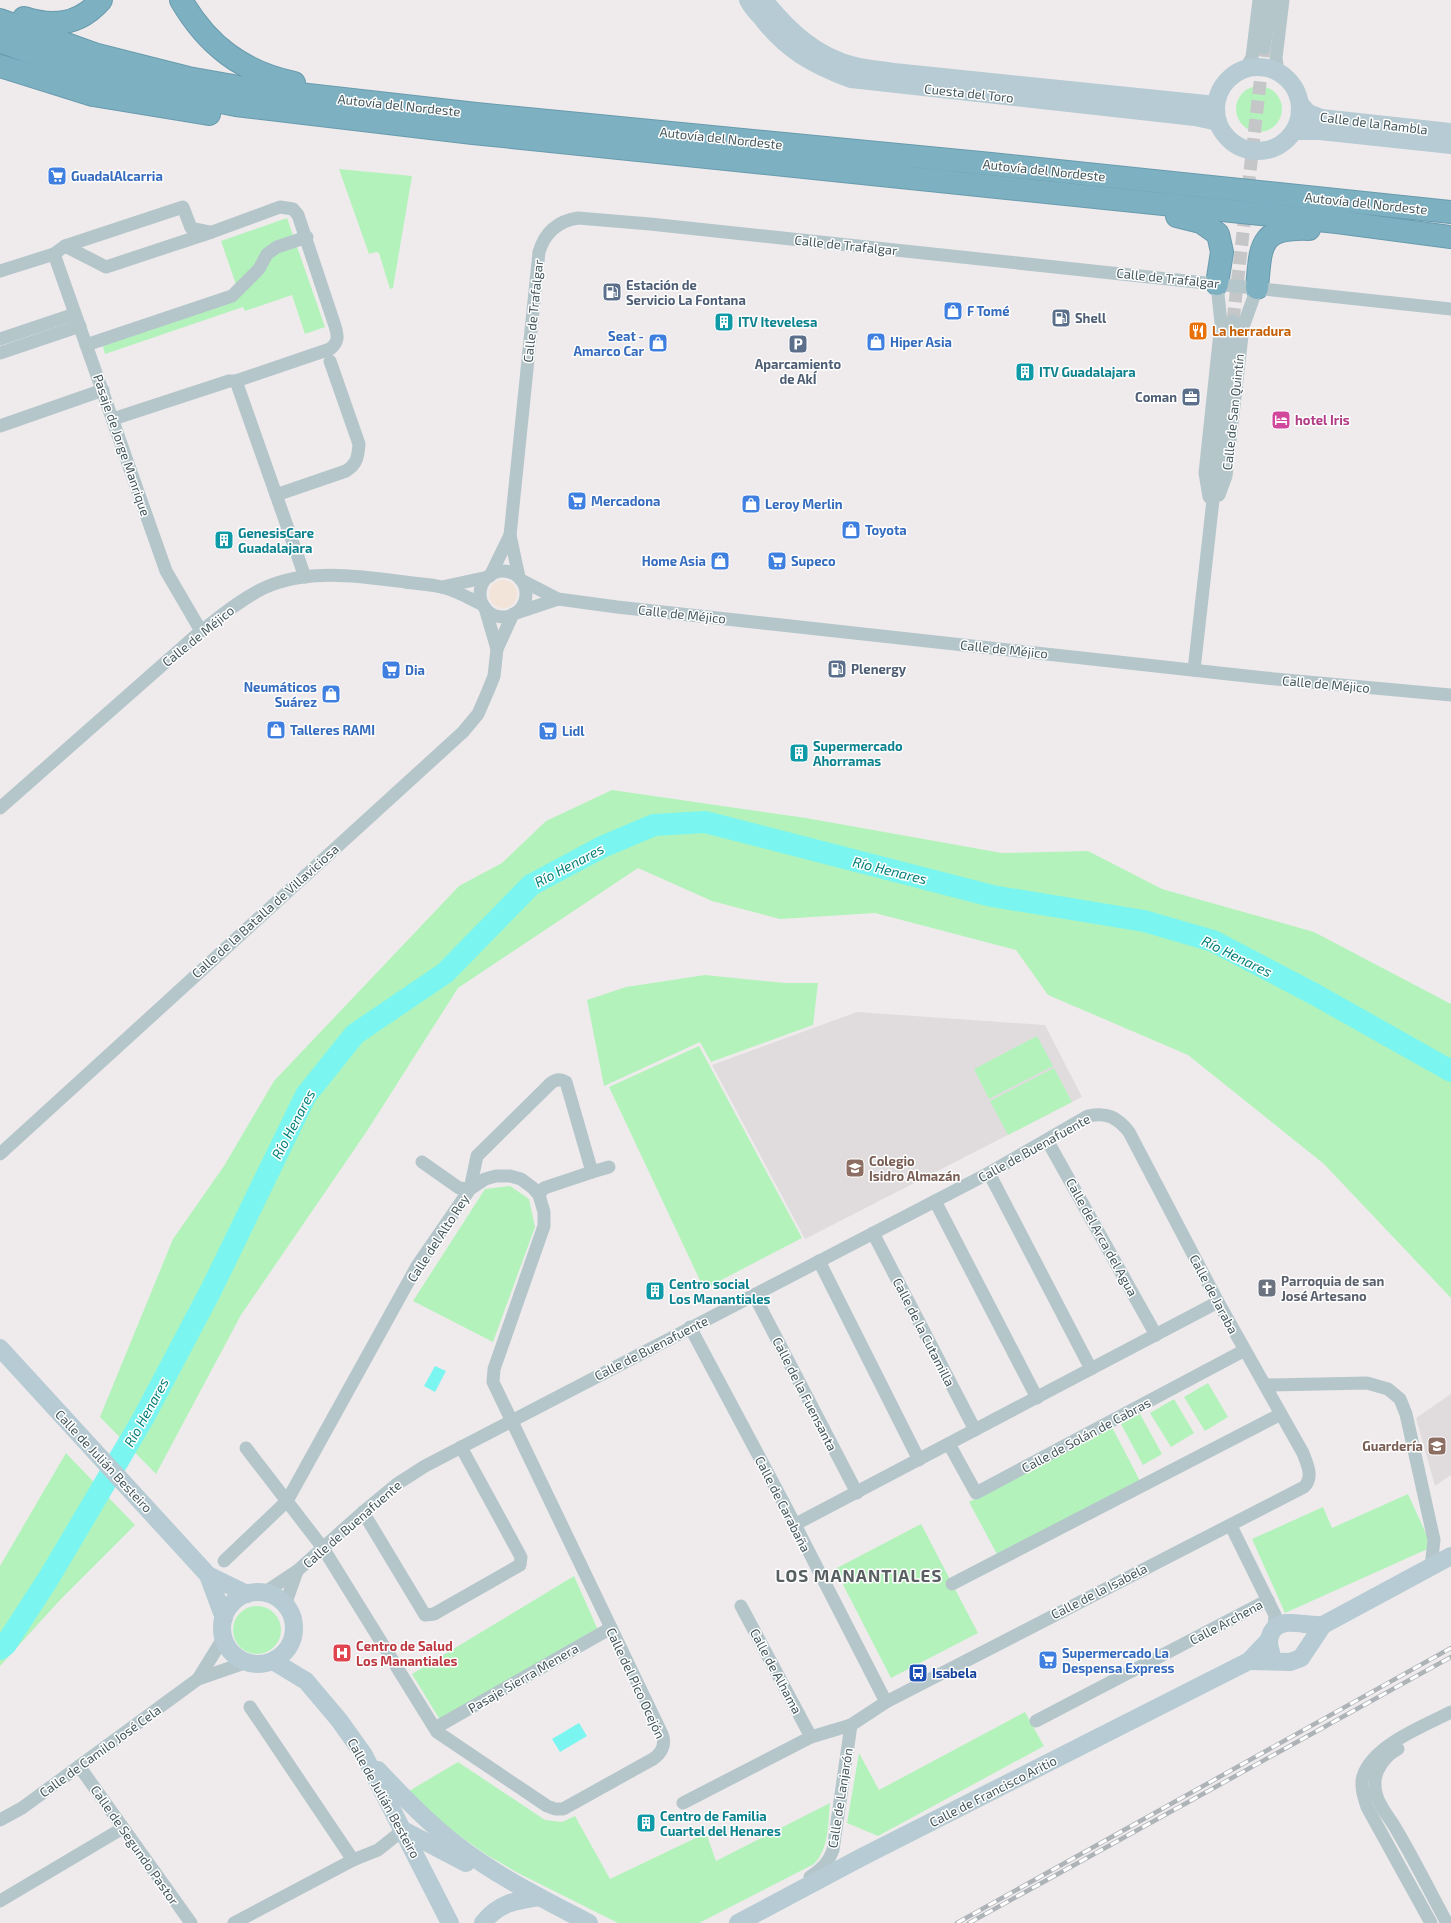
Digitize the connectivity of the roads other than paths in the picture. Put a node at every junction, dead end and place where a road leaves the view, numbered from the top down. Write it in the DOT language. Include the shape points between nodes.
graph roads {
  1 [pos="101,0"];
  2 [pos="181,0"];
  3 [pos="748,0"];
  4 [pos="764,0"];
  5 [pos="1260,0"];
  6 [pos="1271,0"];
  7 [pos="1283,0"];
  8 [pos="0,10"];
  9 [pos="0,20"];
  10 [pos="0,41"];
  11 [pos="1264,48"];
  12 [pos="0,66"];
  13 [pos="1246,68"];
  14 [pos="1278,72"];
  15 [pos="1301,105"];
  16 [pos="1217,113"];
  17 [pos="1294,131"];
  18 [pos="1451,132"];
  19 [pos="473,133"];
  20 [pos="1451,145"];
  21 [pos="707,147"];
  22 [pos="1451,212"];
  23 [pos="212,232"];
  24 [pos="1408,232"];
  25 [pos="307,237"];
  26 [pos="1451,237"];
  27 [pos="65,246"];
  28 [pos="54,254"];
  29 [pos="0,271"];
  30 [pos="1217,284"];
  31 [pos="1257,288"];
  32 [pos="1451,309"];
  33 [pos="78,320"];
  34 [pos="1233,321"];
  35 [pos="0,339"];
  36 [pos="86,345"];
  37 [pos="0,353"];
  38 [pos="330,361"];
  39 [pos="236,381"];
  40 [pos="103,390"];
  41 [pos="113,419"];
  42 [pos="0,426"];
  43 [pos="276,495"];
  44 [pos="1212,513"];
  45 [pos="510,534"];
  46 [pos="489,576"];
  47 [pos="305,577"];
  48 [pos="520,579"];
  49 [pos="442,587"];
  50 [pos="558,599"];
  51 [pos="484,606"];
  52 [pos="515,614"];
  53 [pos="202,631"];
  54 [pos="497,649"];
  55 [pos="1194,670"];
  56 [pos="1451,695"];
  57 [pos="0,808"];
  58 [pos="1110,1115"];
  59 [pos="1047,1140"];
  60 [pos="0,1154"];
  61 [pos="422,1162"];
  62 [pos="608,1167"];
  63 [pos="592,1172"];
  64 [pos="989,1173"];
  65 [pos="470,1189"];
  66 [pos="539,1195"];
  67 [pos="935,1201"];
  68 [pos="873,1233"];
  69 [pos="819,1261"];
  70 [pos="754,1295"];
  71 [pos="1218,1302"];
  72 [pos="690,1328"];
  73 [pos="1156,1335"];
  74 [pos="0,1348"];
  75 [pos="1245,1350"];
  76 [pos="1091,1369"];
  77 [pos="1265,1385"];
  78 [pos="1037,1398"];
  79 [pos="1281,1414"];
  80 [pos="511,1420"];
  81 [pos="975,1430"];
  82 [pos="949,1444"];
  83 [pos="461,1447"];
  84 [pos="246,1448"];
  85 [pos="919,1460"];
  86 [pos="1309,1478"];
  87 [pos="857,1493"];
  88 [pos="287,1501"];
  89 [pos="363,1512"];
  90 [pos="794,1525"];
  91 [pos="1231,1526"];
  92 [pos="323,1548"];
  93 [pos="1451,1556"];
  94 [pos="224,1561"];
  95 [pos="1431,1567"];
  96 [pos="297,1571"];
  97 [pos="208,1575"];
  98 [pos="952,1584"];
  99 [pos="255,1594"];
  100 [pos="1268,1600"];
  101 [pos="286,1605"];
  102 [pos="741,1606"];
  103 [pos="224,1618"];
  104 [pos="1323,1625"];
  105 [pos="1280,1626"];
  106 [pos="611,1628"];
  107 [pos="224,1637"];
  108 [pos="292,1641"];
  109 [pos="1308,1647"];
  110 [pos="273,1661"];
  111 [pos="1248,1661"];
  112 [pos="247,1662"];
  113 [pos="1284,1662"];
  114 [pos="198,1679"];
  115 [pos="306,1681"];
  116 [pos="886,1702"];
  117 [pos="250,1707"];
  118 [pos="1451,1712"];
  119 [pos="1451,1720"];
  120 [pos="1036,1721"];
  121 [pos="851,1725"];
  122 [pos="435,1728"];
  123 [pos="811,1737"];
  124 [pos="364,1755"];
  125 [pos="79,1766"];
  126 [pos="683,1803"];
  127 [pos="0,1820"];
  128 [pos="123,1828"];
  129 [pos="402,1830"];
  130 [pos="353,1860"];
  131 [pos="792,1895"];
  132 [pos="540,1897"];
  133 [pos="0,1901"];
  134 [pos="185,1921"];
  135 [pos="234,1923"];
  136 [pos="450,1923"];
  137 [pos="483,1923"];
  138 [pos="589,1923"];
  139 [pos="738,1923"];
  140 [pos="1431,1923"];
  141 [pos="1447,1923"];
  1 -- 8 [label="highway" via="76,20 60,23 34,22"];
  2 -- 21 [label="highway" via="201,29 227,54 242,65 275,78 379,93 640,121"];
  3 -- 16 [label="street, Cuesta del Toro" via="769,27 793,51 821,68 850,79 1195,116"];
  4 -- 16 [label="street" via="801,40 827,55 854,66"];
  5 -- 13 [label="street" via="1252,57"];
  6 -- 11 [label="street"];
  7 -- 14 [label="street" via="1276,58"];
  9 -- 21 [label="highway, Autovía del Nordeste" via="104,58 238,87 468,113"];
  10 -- 19 [label="highway, Autovía del Nordeste" via="55,62 130,84 199,98 312,115"];
  12 -- 19 [label="highway" via="93,96 182,110 376,130"];
  13 -- 14 [label="street" via="1262,67"];
  13 -- 16 [label="street" via="1231,76 1221,89"];
  14 -- 15 [label="street" via="1289,80 1297,92"];
  15 -- 17 [label="street"];
  15 -- 18 [label="street, Calle de la Rambla" via="1308,114 1321,118"];
  16 -- 17 [label="street" via="1234,143 1247,149 1260,151 1274,148 1286,141"];
  17 -- 20 [label="street" via="1320,131"];
  19 -- 21 [label="highway, Autovía del Nordeste"];
  21 -- 22 [label="highway, Autovía del Nordeste"];
  21 -- 24 [label="highway, Autovía del Nordeste"];
  21 -- 30 [label="highway" via="803,177 1132,210 1188,218 1201,222 1218,234 1222,252"];
  23 -- 25 [label="street" via="286,207 298,215"];
  23 -- 27 [label="street" via="106,267"];
  23 -- 27 [label="street" via="191,228 183,207"];
  24 -- 26 [label="highway, Autovía del Nordeste"];
  24 -- 31 [label="highway" via="1301,229 1274,234 1263,243"];
  25 -- 36 [label="street" via="277,247 267,254 258,269 232,296"];
  25 -- 39 [label="street" via="335,326 338,338 336,345"];
  27 -- 28 [label="street"];
  28 -- 29 [label="street"];
  28 -- 33 [label="street, Pasaje de Jorge Manrique"];
  30 -- 31 [label="street, Calle de Trafalgar"];
  30 -- 44 [label="street, Calle de San Quintín" via="1221,323 1205,473"];
  30 -- 45 [label="street, Calle de Trafalgar" via="650,224 578,218 569,220 553,228 546,235 539,252"];
  31 -- 32 [label="street, Calle de Trafalgar"];
  31 -- 44 [label="street, Calle de San Quintín" via="1243,327 1226,476"];
  33 -- 35 [label="street"];
  33 -- 36 [label="street, Pasaje de Jorge Manrique"];
  33 -- 37 [label="street"];
  34 -- 44 [label="street, Calle de San Quintín"];
  36 -- 40 [label="street, Pasaje de Jorge Manrique"];
  38 -- 43 [label="street" via="359,444 357,459 354,466 346,471"];
  39 -- 41 [label="street" via="229,381"];
  39 -- 43 [label="street"];
  40 -- 41 [label="street, Pasaje de Jorge Manrique"];
  40 -- 42 [label="street"];
  41 -- 53 [label="street, Pasaje de Jorge Manrique" via="166,571"];
  43 -- 47 [label="street"];
  44 -- 55 [label="street, Calle de San Quintín"];
  45 -- 46 [label="street, Calle de Trafalgar"];
  45 -- 48 [label="street, Calle de Trafalgar"];
  46 -- 48 [label="street" via="501,571 509,572"];
  46 -- 49 [label="street, Calle de Méjico"];
  46 -- 51 [label="street" via="481,590"];
  47 -- 49 [label="street, Calle de Méjico" via="371,578"];
  47 -- 53 [label="street, Calle de Méjico" via="265,588"];
  48 -- 50 [label="street, Calle de Méjico"];
  48 -- 52 [label="street" via="526,594 522,608"];
  49 -- 51 [label="street, Calle de Méjico"];
  50 -- 52 [label="street, Calle de Méjico"];
  50 -- 55 [label="street, Calle de Méjico"];
  51 -- 52 [label="street" via="494,615 502,617"];
  51 -- 54 [label="street, Calle de la Batalla de Villaviciosa"];
  52 -- 54 [label="street, Calle de la Batalla de Villaviciosa"];
  53 -- 57 [label="street, Calle de Méjico"];
  54 -- 60 [label="street, Calle de la Batalla de Villaviciosa" via="494,676 488,691 478,714 463,732"];
  55 -- 56 [label="street, Calle de Méjico"];
  58 -- 59 [label="street, Calle de Buenafuente" via="1088,1116"];
  58 -- 71 [label="street, Calle de Jaraba" via="1120,1121 1129,1132"];
  59 -- 64 [label="street, Calle de Buenafuente"];
  59 -- 73 [label="street, Calle del Arca del Agua"];
  61 -- 65 [label="street" via="459,1188"];
  62 -- 63 [label="street"];
  63 -- 65 [label="street" via="566,1082 556,1080 478,1156"];
  63 -- 66 [label="street" via="544,1188"];
  64 -- 67 [label="street, Calle de Buenafuente"];
  64 -- 76 [label="street"];
  65 -- 66 [label="street, Calle del Alto Rey" via="485,1179 510,1176 524,1181"];
  65 -- 88 [label="street, Calle del Alto Rey" via="417,1266"];
  66 -- 80 [label="street" via="544,1212 544,1226 493,1374 493,1382"];
  67 -- 68 [label="street, Calle de Buenafuente"];
  67 -- 78 [label="street"];
  68 -- 69 [label="street, Calle de Buenafuente"];
  68 -- 81 [label="street, Calle de la Cutamilla"];
  69 -- 70 [label="street, Calle de Buenafuente"];
  69 -- 85 [label="street"];
  70 -- 72 [label="street, Calle de Buenafuente"];
  70 -- 87 [label="street, Calle de la Fuensanta"];
  71 -- 73 [label="street"];
  71 -- 75 [label="street, Calle de Jaraba"];
  72 -- 80 [label="street, Calle de Buenafuente"];
  72 -- 90 [label="street, Calle de Carabaña"];
  73 -- 76 [label="street"];
  74 -- 97 [label="street, Calle de Julián Besteiro"];
  75 -- 77 [label="street, Calle de Jaraba"];
  75 -- 82 [label="street, Calle de Solán de Cabras" via="976,1493"];
  76 -- 78 [label="street"];
  77 -- 79 [label="street, Calle de Jaraba"];
  77 -- 95 [label="street" via="1367,1383 1388,1388 1400,1399 1406,1414 1434,1540"];
  78 -- 81 [label="street"];
  79 -- 86 [label="street, Calle de Jaraba" via="1303,1453 1309,1469"];
  79 -- 98 [label="street"];
  80 -- 83 [label="street, Calle de Buenafuente"];
  80 -- 106 [label="street, Calle del Pico Ocejón"];
  81 -- 82 [label="street"];
  82 -- 85 [label="street"];
  83 -- 89 [label="street, Calle de Buenafuente" via="397,1484"];
  83 -- 89 [label="street" via="521,1557 520,1565 434,1614 425,1615"];
  84 -- 88 [label="street, Calle del Pico Ocejón"];
  85 -- 87 [label="street"];
  86 -- 91 [label="street, Calle de la Isabela" via="1304,1487"];
  87 -- 90 [label="street"];
  88 -- 92 [label="street, Calle del Pico Ocejón"];
  88 -- 94 [label="street, Calle del Alto Rey"];
  89 -- 92 [label="street, Calle de Buenafuente"];
  90 -- 116 [label="street, Calle de Carabaña"];
  91 -- 100 [label="street"];
  91 -- 116 [label="street, Calle de la Isabela" via="1036,1623"];
  92 -- 96 [label="street, Calle de Buenafuente"];
  92 -- 122 [label="street, Calle del Pico Ocejón"];
  93 -- 95 [label="street, Calle de Francisco Aritio"];
  95 -- 104 [label="street, Calle de Francisco Aritio"];
  96 -- 99 [label="street, Calle de Buenafuente"];
  96 -- 101 [label="street, Calle de Buenafuente"];
  97 -- 99 [label="street, Calle de Julián Besteiro"];
  97 -- 103 [label="street, Calle de Julián Besteiro"];
  99 -- 101 [label="street" via="276,1597"];
  99 -- 103 [label="street" via="232,1604"];
  100 -- 105 [label="street"];
  100 -- 120 [label="street, Calle Archena"];
  101 -- 108 [label="street" via="293,1618"];
  102 -- 123 [label="street, Calle de Alhama"];
  103 -- 107 [label="street"];
  104 -- 105 [label="street"];
  104 -- 109 [label="street, Calle de Francisco Aritio"];
  105 -- 109 [label="street" via="1304,1630"];
  105 -- 111 [label="street, Calle de Francisco Aritio"];
  105 -- 113 [label="street" via="1269,1646 1274,1656"];
  106 -- 122 [label="street, Pasaje Sierra Menera"];
  106 -- 122 [label="street, Calle del Pico Ocejón" via="663,1737 664,1744 660,1753 653,1759 563,1809 555,1809 546,1806 450,1742"];
  107 -- 112 [label="street" via="228,1648 236,1657"];
  107 -- 114 [label="street, Calle de Camilo José Cela"];
  108 -- 110 [label="street" via="288,1649"];
  108 -- 115 [label="street, Calle de Julián Besteiro"];
  109 -- 113 [label="street, Calle de Francisco Aritio" via="1302,1658"];
  110 -- 112 [label="street" via="256,1664"];
  110 -- 115 [label="street, Calle de Julián Besteiro"];
  111 -- 113 [label="street, Calle de Francisco Aritio"];
  111 -- 131 [label="street, Calle de Francisco Aritio"];
  112 -- 114 [label="street, Calle de Camilo José Cela"];
  114 -- 125 [label="street, Calle de Camilo José Cela"];
  115 -- 124 [label="street, Calle de Julián Besteiro" via="340,1720"];
  116 -- 121 [label="street"];
  117 -- 130 [label="street"];
  118 -- 140 [label="street" via="1374,1756 1363,1777 1362,1793 1367,1807"];
  119 -- 141 [label="street" via="1392,1752 1379,1766 1374,1784 1377,1798"];
  121 -- 123 [label="street"];
  121 -- 131 [label="street, Calle de Lanjarón" via="833,1850 822,1870 807,1879"];
  123 -- 126 [label="street"];
  124 -- 129 [label="street, Calle de Julián Besteiro"];
  124 -- 132 [label="street" via="413,1807 448,1838"];
  125 -- 127 [label="street, Calle de Camilo José Cela" via="22,1808"];
  125 -- 128 [label="street, Calle de Segundo Pastor"];
  128 -- 133 [label="street"];
  128 -- 134 [label="street, Calle de Segundo Pastor"];
  129 -- 130 [label="street" via="378,1850"];
  129 -- 132 [label="street" via="514,1888"];
  129 -- 136 [label="street, Calle de Julián Besteiro"];
  130 -- 135 [label="street"];
  131 -- 139 [label="street, Calle de Francisco Aritio"];
  132 -- 137 [label="street" via="503,1905"];
  132 -- 138 [label="street"];
}
